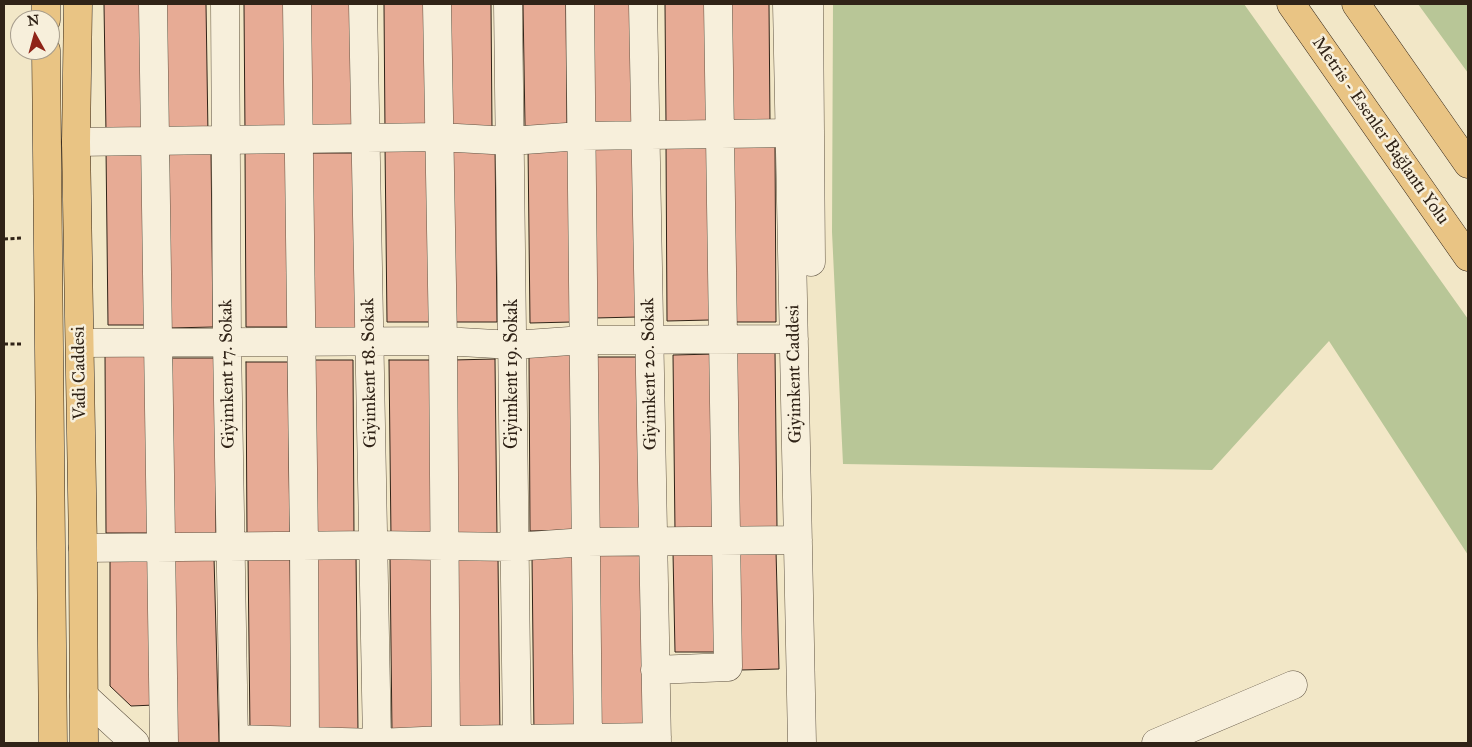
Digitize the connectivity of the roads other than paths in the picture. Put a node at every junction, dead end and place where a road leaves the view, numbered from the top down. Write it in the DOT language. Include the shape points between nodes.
graph roads {
  1 [pos="78,4"];
  2 [pos="153,4"];
  3 [pos="225,4"];
  4 [pos="297,4"];
  5 [pos="363,4"];
  6 [pos="437,4"];
  7 [pos="508,4"];
  8 [pos="580,4"];
  9 [pos="643,4"];
  10 [pos="718,4"];
  11 [pos="787,4"];
  12 [pos="809,4"];
  13 [pos="1291,4"];
  14 [pos="1356,4"];
  15 [pos="46,60"];
  16 [pos="790,133"];
  17 [pos="720,134"];
  18 [pos="646,135"];
  19 [pos="582,136"];
  20 [pos="439,137"];
  21 [pos="299,139"];
  22 [pos="365,139"];
  23 [pos="226,140"];
  24 [pos="155,141"];
  25 [pos="510,141"];
  26 [pos="76,142"];
  27 [pos="1468,164"];
  28 [pos="1468,257"];
  29 [pos="723,339"];
  30 [pos="794,339"];
  31 [pos="584,340"];
  32 [pos="649,340"];
  33 [pos="369,341"];
  34 [pos="443,341"];
  35 [pos="158,342"];
  36 [pos="227,342"];
  37 [pos="302,342"];
  38 [pos="80,343"];
  39 [pos="513,345"];
  40 [pos="798,540"];
  41 [pos="726,541"];
  42 [pos="586,542"];
  43 [pos="653,542"];
  44 [pos="374,544"];
  45 [pos="304,545"];
  46 [pos="445,545"];
  47 [pos="231,546"];
  48 [pos="161,547"];
  49 [pos="514,547"];
  50 [pos="83,548"];
  51 [pos="655,670"];
  52 [pos="1294,685"];
  53 [pos="84,696"];
  54 [pos="657,740"];
  55 [pos="234,741"];
  56 [pos="588,741"];
  57 [pos="305,742"];
  58 [pos="446,742"];
  59 [pos="516,742"];
  60 [pos="53,743"];
  61 [pos="84,743"];
  62 [pos="135,743"];
  63 [pos="164,743"];
  64 [pos="377,743"];
  65 [pos="802,743"];
  66 [pos="816,743"];
  67 [pos="1156,743"];
  1 -- 26 [label="main road, Vadi Caddesi"];
  2 -- 24 [label="street"];
  3 -- 23 [label="street, Giyimkent 17. Sokak"];
  4 -- 21 [label="street"];
  5 -- 22 [label="street, Giyimkent 18. Sokak"];
  6 -- 20 [label="street"];
  7 -- 25 [label="street, Giyimkent 19. Sokak"];
  8 -- 19 [label="street"];
  9 -- 18 [label="street, Giyimkent 20. Sokak"];
  10 -- 17 [label="street"];
  11 -- 16 [label="street, Giyimkent Caddesi"];
  12 -- 66 [label="street, Giyimkent Caddesi"];
  13 -- 28 [label="main road, Metris - Esenler Bağlantı Yolu"];
  14 -- 27 [label="main road"];
  15 -- 60 [label="main road, Vadi Caddesi"];
  16 -- 17 [label="street"];
  16 -- 30 [label="street, Giyimkent Caddesi"];
  17 -- 18 [label="street"];
  17 -- 29 [label="street"];
  18 -- 19 [label="street"];
  18 -- 32 [label="street, Giyimkent 20. Sokak"];
  19 -- 25 [label="street"];
  19 -- 31 [label="street"];
  20 -- 22 [label="street"];
  20 -- 25 [label="street"];
  20 -- 34 [label="street"];
  21 -- 22 [label="street"];
  21 -- 23 [label="street"];
  21 -- 37 [label="street"];
  22 -- 33 [label="street, Giyimkent 18. Sokak"];
  23 -- 24 [label="street"];
  23 -- 36 [label="street, Giyimkent 17. Sokak"];
  24 -- 26 [label="street"];
  24 -- 35 [label="street"];
  25 -- 39 [label="street, Giyimkent 19. Sokak"];
  26 -- 38 [label="main road, Vadi Caddesi"];
  29 -- 30 [label="street"];
  29 -- 32 [label="street"];
  29 -- 41 [label="street"];
  30 -- 40 [label="street, Giyimkent Caddesi"];
  31 -- 32 [label="street"];
  31 -- 39 [label="street"];
  31 -- 42 [label="street"];
  32 -- 43 [label="street, Giyimkent 20. Sokak"];
  33 -- 34 [label="street"];
  33 -- 37 [label="street"];
  33 -- 44 [label="street, Giyimkent 18. Sokak"];
  34 -- 39 [label="street"];
  34 -- 46 [label="street"];
  35 -- 36 [label="street"];
  35 -- 38 [label="street"];
  35 -- 48 [label="street"];
  36 -- 37 [label="street"];
  36 -- 47 [label="street, Giyimkent 17. Sokak"];
  37 -- 45 [label="street"];
  38 -- 50 [label="main road, Vadi Caddesi"];
  39 -- 49 [label="street, Giyimkent 19. Sokak"];
  40 -- 41 [label="street"];
  40 -- 65 [label="street, Giyimkent Caddesi"];
  41 -- 43 [label="street"];
  41 -- 51 [label="street" via="728,667"];
  42 -- 43 [label="street"];
  42 -- 49 [label="street"];
  42 -- 56 [label="street"];
  43 -- 51 [label="street, Giyimkent 20. Sokak"];
  44 -- 45 [label="street"];
  44 -- 46 [label="street"];
  44 -- 64 [label="street, Giyimkent 18. Sokak"];
  45 -- 47 [label="street"];
  45 -- 57 [label="street"];
  46 -- 49 [label="street"];
  46 -- 58 [label="street"];
  47 -- 48 [label="street"];
  47 -- 55 [label="street, Giyimkent 17. Sokak"];
  48 -- 50 [label="street"];
  48 -- 63 [label="street"];
  49 -- 59 [label="street, Giyimkent 19. Sokak"];
  50 -- 53 [label="main road, Vadi Caddesi"];
  51 -- 54 [label="street, Giyimkent 20. Sokak"];
  52 -- 67 [label="street"];
  53 -- 61 [label="main road, Vadi Caddesi"];
  53 -- 62 [label="street"];
  54 -- 56 [label="street"];
  55 -- 57 [label="street"];
  56 -- 59 [label="street"];
  57 -- 64 [label="street"];
  58 -- 59 [label="street"];
  58 -- 64 [label="street"];
}
